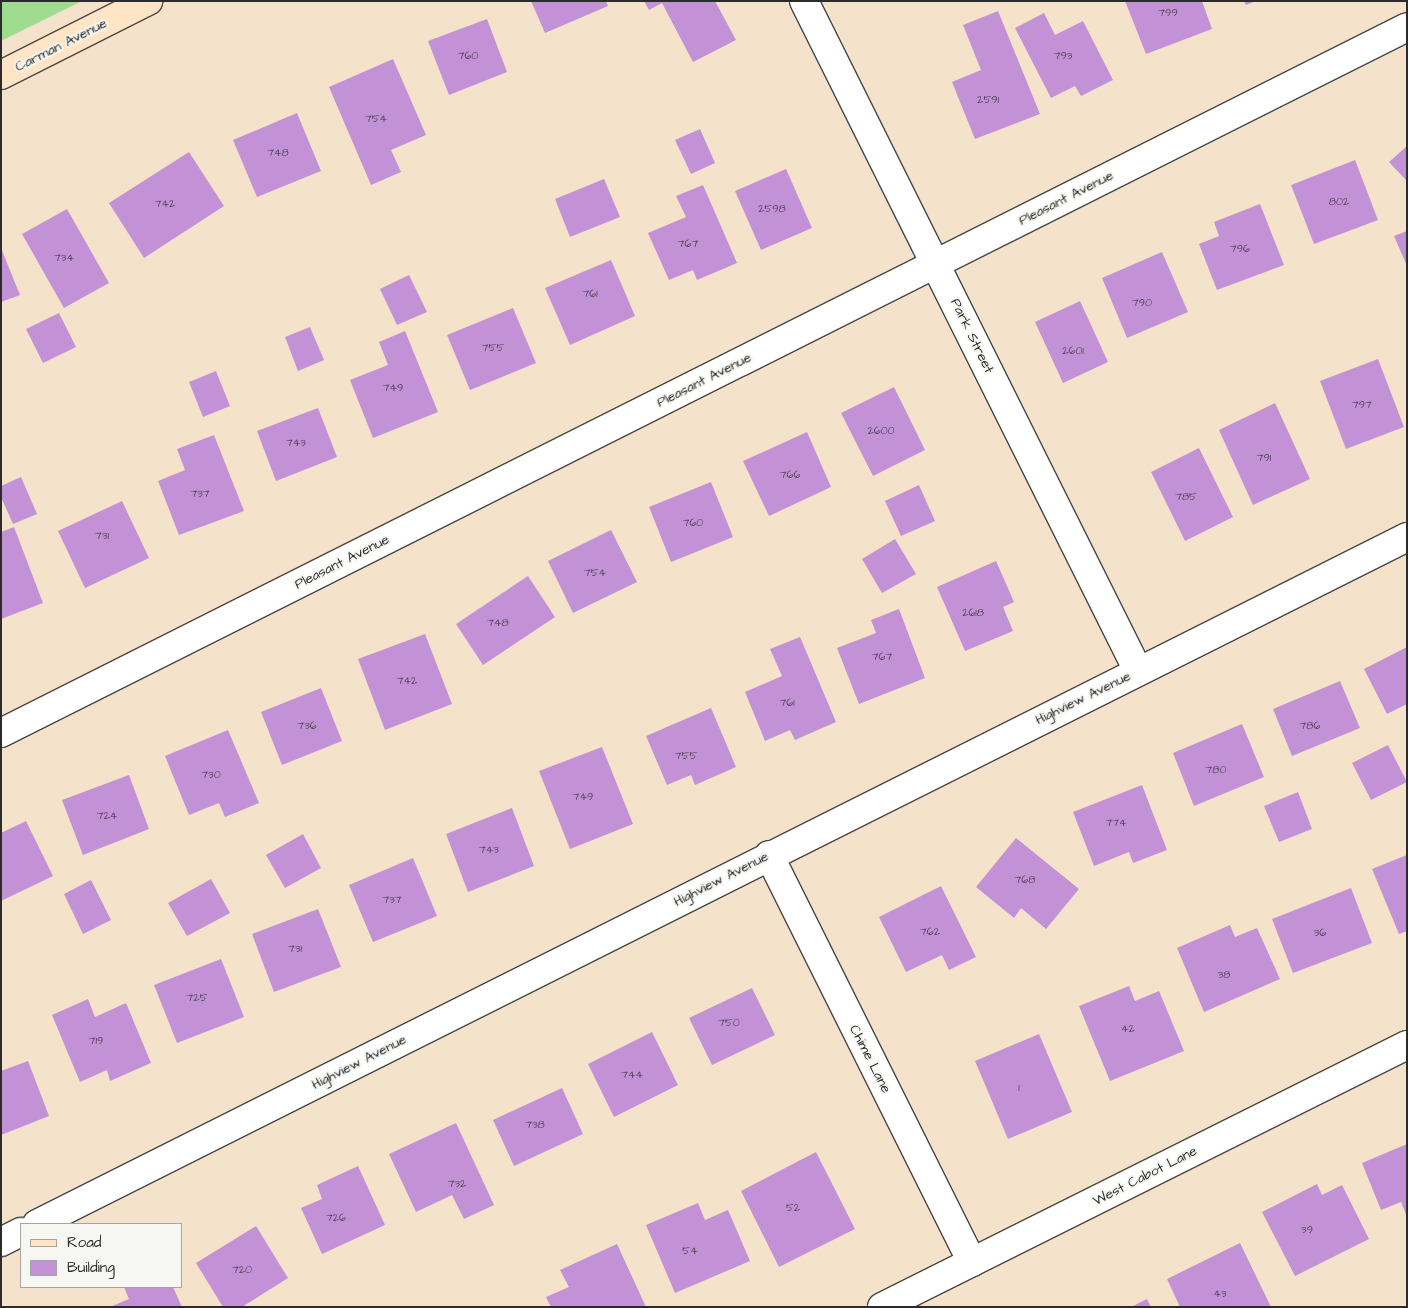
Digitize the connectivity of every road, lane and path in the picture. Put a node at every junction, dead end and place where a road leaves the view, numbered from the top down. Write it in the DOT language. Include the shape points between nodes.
graph roads {
  1 [pos="148,1"];
  2 [pos="804,1"];
  3 [pos="1407,28"];
  4 [pos="1,75"];
  5 [pos="936,264"];
  6 [pos="1407,537"];
  7 [pos="1138,671"];
  8 [pos="1,733"];
  9 [pos="769,855"];
  10 [pos="1407,1045"];
  11 [pos="39,1223"];
  12 [pos="20,1232"];
  13 [pos="1,1242"];
  14 [pos="972,1262"];
  15 [pos="882,1307"];
  1 -- 4 [label="main road, Carman Avenue"];
  2 -- 5 [label="street, Park Street"];
  3 -- 5 [label="street, Pleasant Avenue"];
  5 -- 7 [label="street, Park Street"];
  5 -- 8 [label="street, Pleasant Avenue"];
  6 -- 7 [label="street, Highview Avenue"];
  7 -- 9 [label="street, Highview Avenue"];
  9 -- 11 [label="street, Highview Avenue"];
  9 -- 14 [label="street, Chime Lane"];
  10 -- 14 [label="street, West Cabot Lane"];
  12 -- 13 [label="street"];
  14 -- 15 [label="street, West Cabot Lane"];
}
